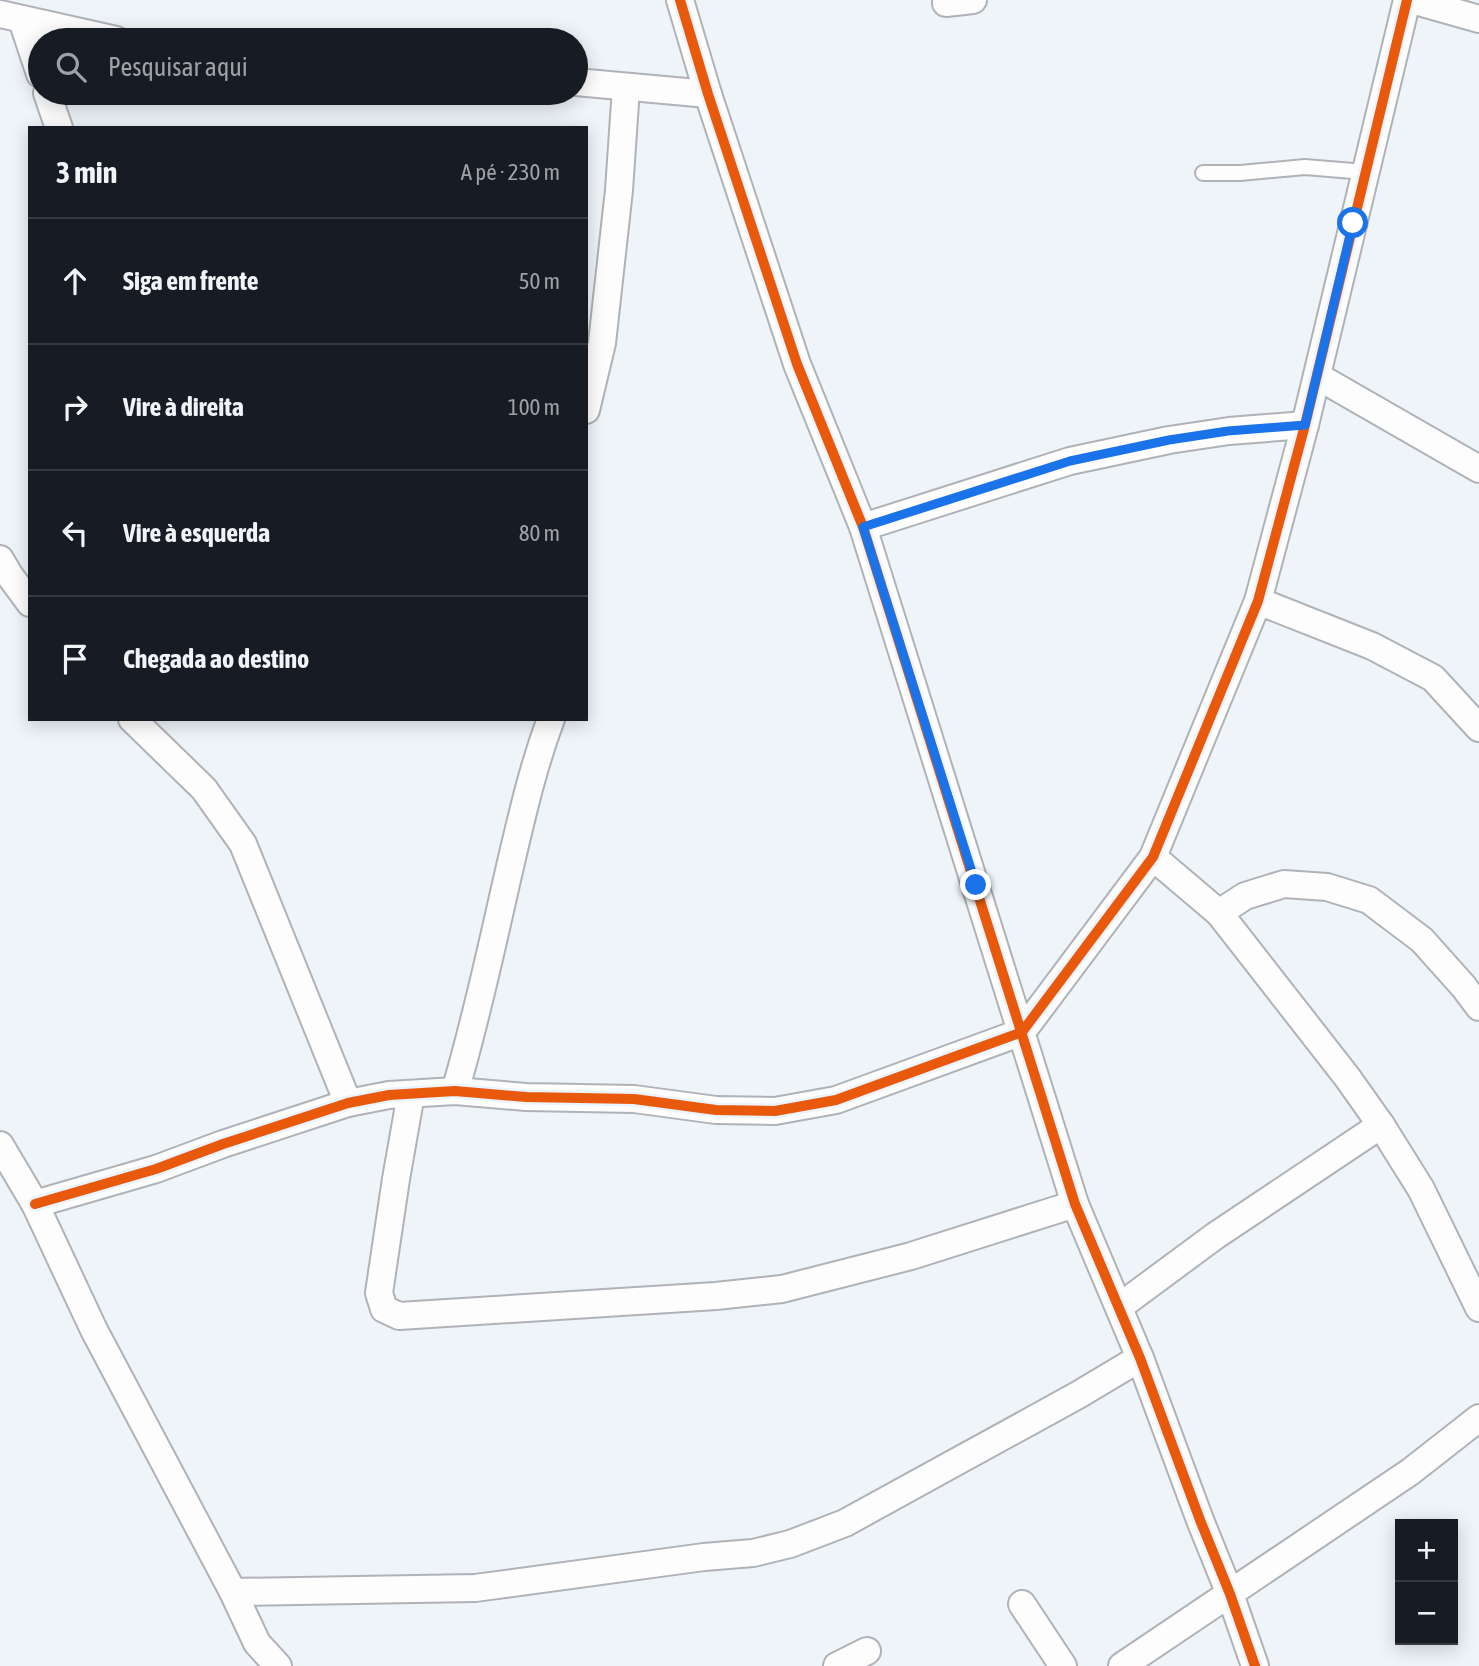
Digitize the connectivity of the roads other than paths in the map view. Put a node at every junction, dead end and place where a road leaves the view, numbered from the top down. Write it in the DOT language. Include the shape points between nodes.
graph roads {
  1 [pos="680,0"];
  2 [pos="973,0"];
  3 [pos="1410,0"];
  4 [pos="946,3"];
  5 [pos="11,17"];
  6 [pos="1479,19"];
  7 [pos="61,28"];
  8 [pos="28,50"];
  9 [pos="588,83"];
  10 [pos="626,88"];
  11 [pos="708,93"];
  12 [pos="51,105"];
  13 [pos="58,126"];
  14 [pos="1365,172"];
  15 [pos="1203,173"];
  16 [pos="1317,376"];
  17 [pos="588,402"];
  18 [pos="1305,425"];
  19 [pos="1479,469"];
  20 [pos="863,527"];
  21 [pos="0,558"];
  22 [pos="28,600"];
  23 [pos="1258,601"];
  24 [pos="134,721"];
  25 [pos="550,721"];
  26 [pos="1479,728"];
  27 [pos="1153,857"];
  28 [pos="1219,913"];
  29 [pos="1479,1007"];
  30 [pos="1021,1032"];
  31 [pos="455,1091"];
  32 [pos="411,1094"];
  33 [pos="348,1103"];
  34 [pos="1381,1125"];
  35 [pos="0,1145"];
  36 [pos="35,1204"];
  37 [pos="1075,1204"];
  38 [pos="1119,1307"];
  39 [pos="1479,1308"];
  40 [pos="1140,1358"];
  41 [pos="1479,1418"];
  42 [pos="233,1592"];
  43 [pos="1230,1594"];
  44 [pos="1022,1604"];
  45 [pos="867,1651"];
  46 [pos="257,1655"];
  47 [pos="278,1666"];
  48 [pos="837,1666"];
  49 [pos="1063,1666"];
  50 [pos="1122,1666"];
  51 [pos="1255,1666"];
  1 -- 11 [label="street"];
  2 -- 4 [label="street"];
  3 -- 6 [label="street"];
  3 -- 14 [label="street"];
  5 -- 7 [label="street"];
  5 -- 8 [label="street"];
  9 -- 10 [label="street"];
  10 -- 11 [label="street"];
  10 -- 17 [label="street" via="602,342"];
  11 -- 20 [label="street" via="797,364"];
  12 -- 13 [label="street"];
  14 -- 15 [label="lane" via="1305,167"];
  14 -- 16 [label="street"];
  16 -- 18 [label="street"];
  16 -- 19 [label="street"];
  18 -- 20 [label="street" via="1169,440 1070,461"];
  18 -- 23 [label="street"];
  20 -- 30 [label="street"];
  21 -- 22 [label="street"];
  23 -- 26 [label="street" via="1372,646 1433,678"];
  23 -- 27 [label="street"];
  24 -- 33 [label="street" via="204,789 243,844"];
  25 -- 31 [label="street"];
  27 -- 28 [label="street"];
  27 -- 30 [label="street"];
  28 -- 29 [label="street" via="1245,897 1284,884 1328,887 1369,900 1422,940"];
  28 -- 34 [label="street"];
  30 -- 31 [label="street" via="836,1100 775,1111"];
  30 -- 37 [label="street"];
  31 -- 32 [label="street"];
  32 -- 33 [label="street"];
  32 -- 37 [label="street" via="379,1293 384,1309 399,1316 782,1289 911,1256"];
  33 -- 36 [label="street" via="156,1169"];
  34 -- 38 [label="street" via="1215,1236"];
  34 -- 39 [label="street" via="1421,1189"];
  35 -- 36 [label="street"];
  36 -- 42 [label="street" via="94,1330"];
  37 -- 38 [label="street"];
  38 -- 40 [label="street"];
  40 -- 42 [label="street" via="845,1523 790,1544 754,1553 475,1588"];
  40 -- 43 [label="street"];
  41 -- 43 [label="street" via="1410,1472"];
  42 -- 46 [label="street"];
  43 -- 50 [label="street"];
  43 -- 51 [label="street"];
  44 -- 49 [label="street"];
  45 -- 48 [label="street"];
  46 -- 47 [label="street"];
}
